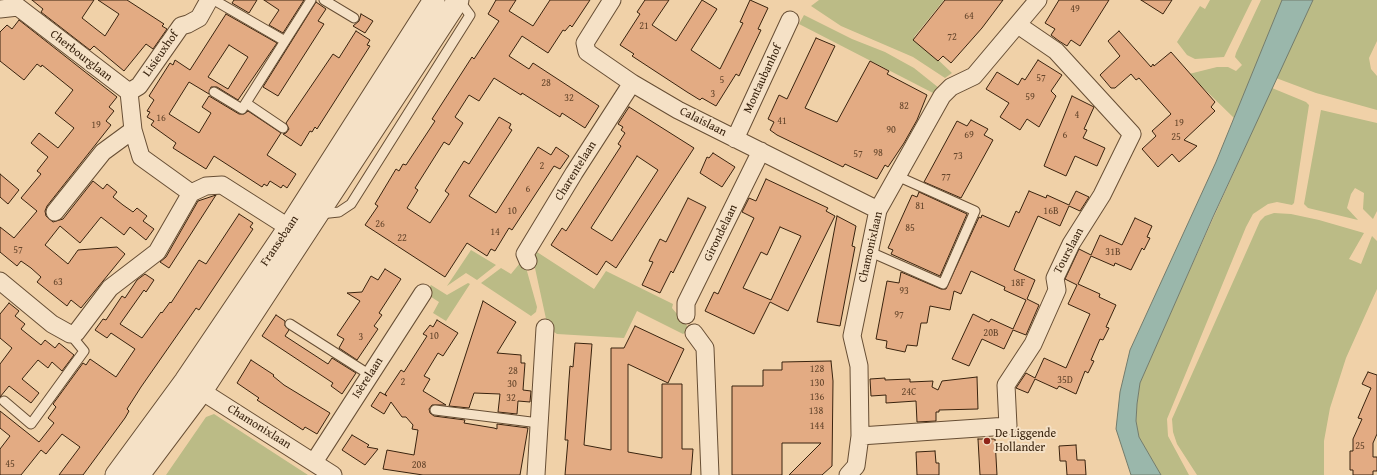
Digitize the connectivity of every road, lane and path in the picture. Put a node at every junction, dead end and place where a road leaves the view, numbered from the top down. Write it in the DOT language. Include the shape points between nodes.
graph roads {
  1 [pos="210,0"];
  2 [pos="214,0"];
  3 [pos="311,0"];
  4 [pos="324,0"];
  5 [pos="434,0"];
  6 [pos="459,0"];
  7 [pos="612,0"];
  8 [pos="1038,0"];
  9 [pos="0,9"];
  10 [pos="354,18"];
  11 [pos="790,20"];
  12 [pos="1018,25"];
  13 [pos="286,42"];
  14 [pos="632,83"];
  15 [pos="129,92"];
  16 [pos="214,92"];
  17 [pos="246,103"];
  18 [pos="284,128"];
  19 [pos="133,130"];
  20 [pos="735,138"];
  21 [pos="761,151"];
  22 [pos="897,176"];
  23 [pos="191,193"];
  24 [pos="878,210"];
  25 [pos="55,212"];
  26 [pos="296,232"];
  27 [pos="868,251"];
  28 [pos="528,261"];
  29 [pos="0,282"];
  30 [pos="423,293"];
  31 [pos="686,316"];
  32 [pos="290,324"];
  33 [pos="545,328"];
  34 [pos="694,333"];
  35 [pos="70,334"];
  36 [pos="370,375"];
  37 [pos="193,386"];
  38 [pos="4,401"];
  39 [pos="435,410"];
  40 [pos="539,423"];
  41 [pos="860,436"];
  42 [pos="314,462"];
  43 [pos="116,475"];
  44 [pos="139,475"];
  45 [pos="333,475"];
  46 [pos="536,475"];
  47 [pos="710,475"];
  48 [pos="848,475"];
  1 -- 15 [label="street, Lisieuxhof" via="199,18 181,26 139,86"];
  2 -- 13 [label="lane"];
  3 -- 13 [label="lane"];
  4 -- 10 [label="lane"];
  5 -- 26 [label="street, Fransebaan"];
  6 -- 26 [label="street, Fransebaan" via="319,214"];
  7 -- 14 [label="street, Calaislaan" via="585,43 586,48 587,52"];
  8 -- 12 [label="street, Chamonixlaan"];
  9 -- 15 [label="street, Cherbourglaan" via="18,6"];
  11 -- 20 [label="street, Montaubanhof"];
  12 -- 22 [label="street, Chamonixlaan" via="974,76 952,87 942,96"];
  12 -- 41 [label="street, Tourslaan" via="1056,51 1132,134 1102,196 1070,244 1055,278 1056,290 1033,344 1006,385 1008,426"];
  13 -- 17 [label="lane"];
  14 -- 20 [label="street, Calaislaan" via="678,110"];
  14 -- 28 [label="street, Charentelaan" via="525,254"];
  15 -- 19 [label="street"];
  16 -- 17 [label="lane" via="242,109"];
  17 -- 18 [label="lane"];
  19 -- 23 [label="street" via="141,157"];
  19 -- 25 [label="street" via="103,152"];
  20 -- 21 [label="street, Calaislaan"];
  21 -- 24 [label="street, Calaislaan"];
  21 -- 31 [label="street, Girondelaan" via="686,303"];
  22 -- 24 [label="street, Chamonixlaan"];
  22 -- 27 [label="lane" via="975,211 943,284"];
  23 -- 26 [label="street" via="206,186 222,185"];
  23 -- 35 [label="street" via="157,252 110,288 76,333"];
  24 -- 27 [label="street, Chamonixlaan"];
  26 -- 37 [label="street, Fransebaan"];
  27 -- 41 [label="street, Chamonixlaan" via="852,336 860,366"];
  29 -- 35 [label="street" via="52,324"];
  30 -- 36 [label="street, Isèrelaan"];
  32 -- 36 [label="lane"];
  33 -- 40 [label="street"];
  34 -- 47 [label="street" via="705,348"];
  35 -- 38 [label="lane" via="84,351 30,424"];
  36 -- 42 [label="street, Isèrelaan"];
  37 -- 42 [label="street, Chamonixlaan"];
  37 -- 43 [label="street, Fransebaan"];
  37 -- 44 [label="street, Fransebaan"];
  39 -- 40 [label="lane"];
  40 -- 46 [label="street"];
  41 -- 48 [label="street, Chamonixlaan" via="856,466"];
  42 -- 45 [label="street, Chamonixlaan"];
}
